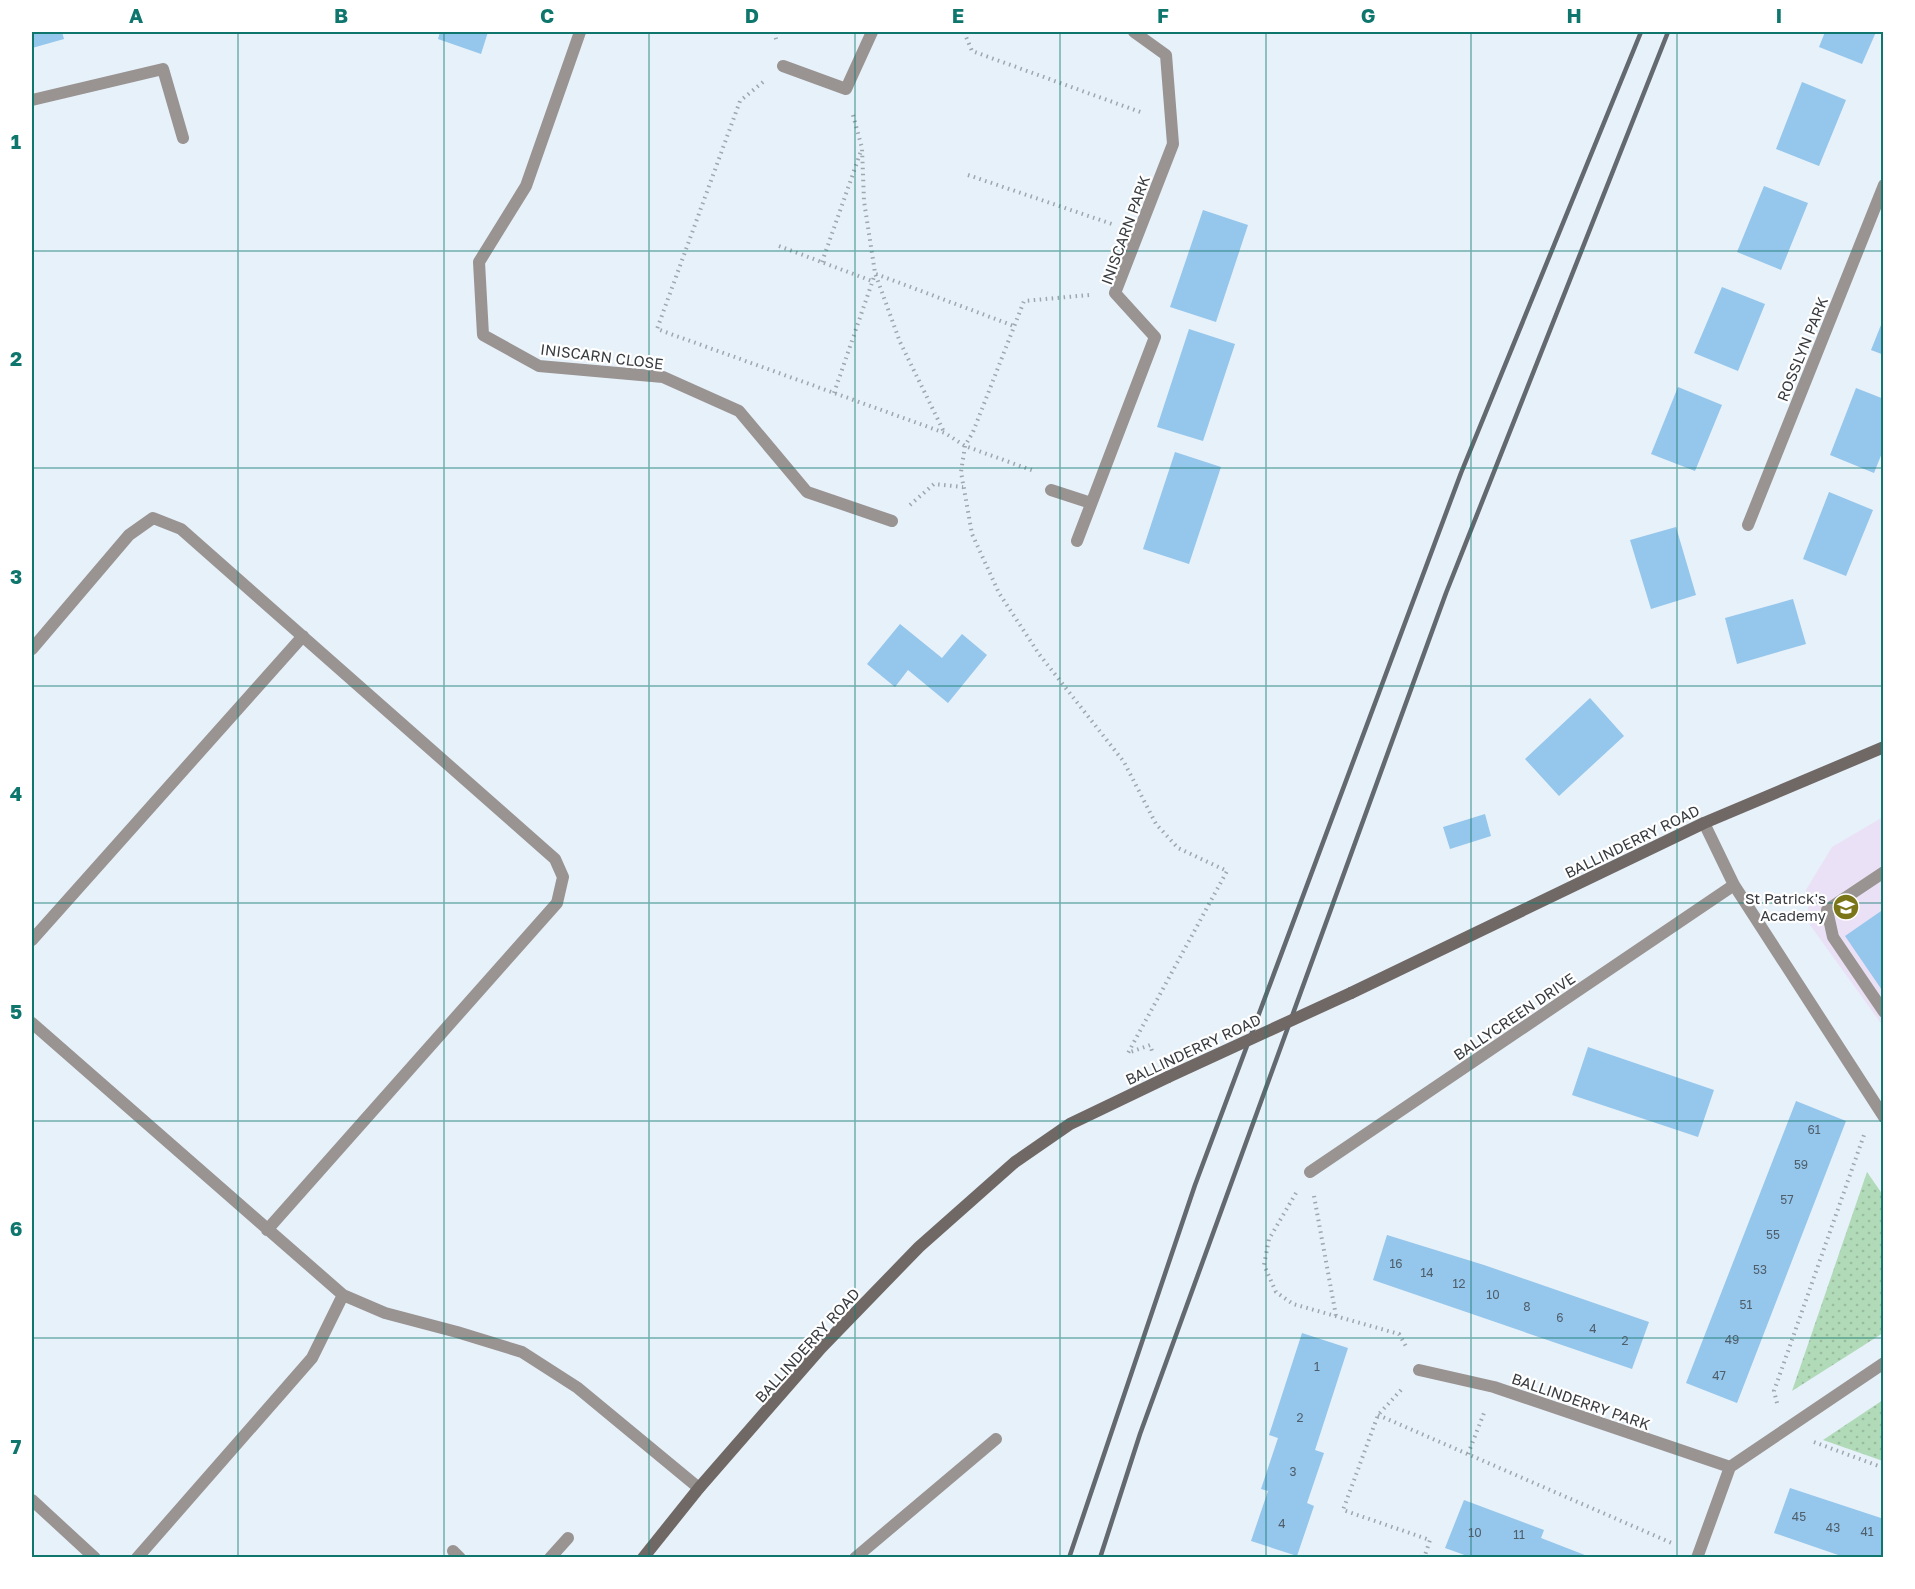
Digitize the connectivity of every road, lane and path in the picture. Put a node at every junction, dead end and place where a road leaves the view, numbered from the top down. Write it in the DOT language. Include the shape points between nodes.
graph roads {
  1 [pos="580,32"];
  2 [pos="774,32"];
  3 [pos="872,32"];
  4 [pos="964,32"];
  5 [pos="1134,32"];
  6 [pos="783,66"];
  7 [pos="846,89"];
  8 [pos="32,100"];
  9 [pos="1172,123"];
  10 [pos="183,138"];
  11 [pos="862,148"];
  12 [pos="968,175"];
  13 [pos="1884,185"];
  14 [pos="1138,233"];
  15 [pos="779,246"];
  16 [pos="822,262"];
  17 [pos="875,273"];
  18 [pos="872,281"];
  19 [pos="1115,293"];
  20 [pos="1014,326"];
  21 [pos="834,393"];
  22 [pos="945,433"];
  23 [pos="965,446"];
  24 [pos="963,487"];
  25 [pos="1051,490"];
  26 [pos="1091,503"];
  27 [pos="892,521"];
  28 [pos="1748,525"];
  29 [pos="1077,541"];
  30 [pos="303,636"];
  31 [pos="32,649"];
  32 [pos="1884,747"];
  33 [pos="1704,823"];
  34 [pos="1884,872"];
  35 [pos="1734,885"];
  36 [pos="32,940"];
  37 [pos="1884,1012"];
  38 [pos="32,1023"];
  39 [pos="1165,1078"];
  40 [pos="1882,1114"];
  41 [pos="1310,1172"];
  42 [pos="267,1230"];
  43 [pos="343,1295"];
  44 [pos="1336,1316"];
  45 [pos="1884,1363"];
  46 [pos="1419,1370"];
  47 [pos="1494,1387"];
  48 [pos="1377,1415"];
  49 [pos="1783,1431"];
  50 [pos="996,1439"];
  51 [pos="1468,1454"];
  52 [pos="1730,1467"];
  53 [pos="1884,1468"];
  54 [pos="699,1488"];
  55 [pos="32,1500"];
  56 [pos="568,1538"];
  57 [pos="1698,1556"];
  58 [pos="95,1557"];
  59 [pos="137,1557"];
  60 [pos="550,1557"];
  61 [pos="643,1557"];
  62 [pos="855,1557"];
  63 [pos="1424,1557"];
  1 -- 27 [label="street, INISCARN CLOSE" via="526,186 479,262 483,335 539,366 663,377 729,406 739,411 807,492"];
  2 -- 6 [label="path"];
  3 -- 7 [label="street"];
  4 -- 9 [label="path" via="972,51"];
  5 -- 9 [label="street, INISCARN PARK" via="1166,55"];
  6 -- 7 [label="street"];
  6 -- 21 [label="path" via="740,101 657,329"];
  7 -- 11 [label="path"];
  8 -- 10 [label="street" via="163,69"];
  9 -- 14 [label="street, INISCARN PARK" via="1173,144"];
  11 -- 16 [label="path"];
  11 -- 17 [label="path" via="864,201"];
  12 -- 14 [label="path"];
  13 -- 28 [label="street, ROSSLYN PARK"];
  14 -- 19 [label="street, INISCARN PARK"];
  15 -- 16 [label="path"];
  16 -- 18 [label="path"];
  17 -- 18 [label="path"];
  17 -- 20 [label="path"];
  17 -- 22 [label="path" via="900,342"];
  18 -- 21 [label="path"];
  19 -- 20 [label="path" via="1024,301"];
  19 -- 26 [label="street, INISCARN PARK" via="1155,336"];
  20 -- 23 [label="path"];
  21 -- 22 [label="path"];
  22 -- 23 [label="path"];
  23 -- 24 [label="path"];
  23 -- 25 [label="path" via="1033,470"];
  24 -- 27 [label="path" via="934,484"];
  24 -- 39 [label="path" via="972,534 999,593 1039,654 1124,762 1156,825 1178,848 1227,871 1128,1053 1150,1045"];
  25 -- 26 [label="street"];
  26 -- 29 [label="street, INISCARN PARK"];
  30 -- 31 [label="street" via="181,529 153,518 129,535"];
  30 -- 36 [label="street"];
  30 -- 42 [label="street" via="555,859 563,877 557,903"];
  32 -- 33 [label="main road, BALLINDERRY ROAD"];
  33 -- 35 [label="street"];
  33 -- 39 [label="main road, BALLINDERRY ROAD, bridge"];
  34 -- 37 [label="street" via="1827,910 1833,937"];
  35 -- 40 [label="street"];
  35 -- 41 [label="street, BALLYCREEN DRIVE"];
  38 -- 42 [label="street"];
  39 -- 54 [label="main road, BALLINDERRY ROAD" via="1070,1124 997,1177 919,1246 821,1348"];
  40 -- 49 [label="path" via="1861,1139 1774,1391"];
  41 -- 44 [label="path"];
  41 -- 44 [label="path" via="1269,1239 1264,1265 1276,1292 1293,1304"];
  42 -- 43 [label="street"];
  43 -- 54 [label="street" via="385,1313 522,1352 578,1388"];
  43 -- 59 [label="street" via="312,1358"];
  44 -- 46 [label="path" via="1399,1334"];
  45 -- 49 [label="street"];
  46 -- 47 [label="street, BALLINDERRY PARK"];
  46 -- 48 [label="path"];
  47 -- 51 [label="path"];
  47 -- 52 [label="street, BALLINDERRY PARK"];
  48 -- 51 [label="path"];
  48 -- 63 [label="path" via="1343,1510 1430,1540"];
  49 -- 52 [label="street"];
  49 -- 53 [label="path"];
  50 -- 62 [label="street"];
  51 -- 57 [label="path"];
  52 -- 57 [label="street"];
  54 -- 61 [label="main road, BALLINDERRY ROAD"];
  55 -- 58 [label="street"];
  56 -- 60 [label="street"];
}
